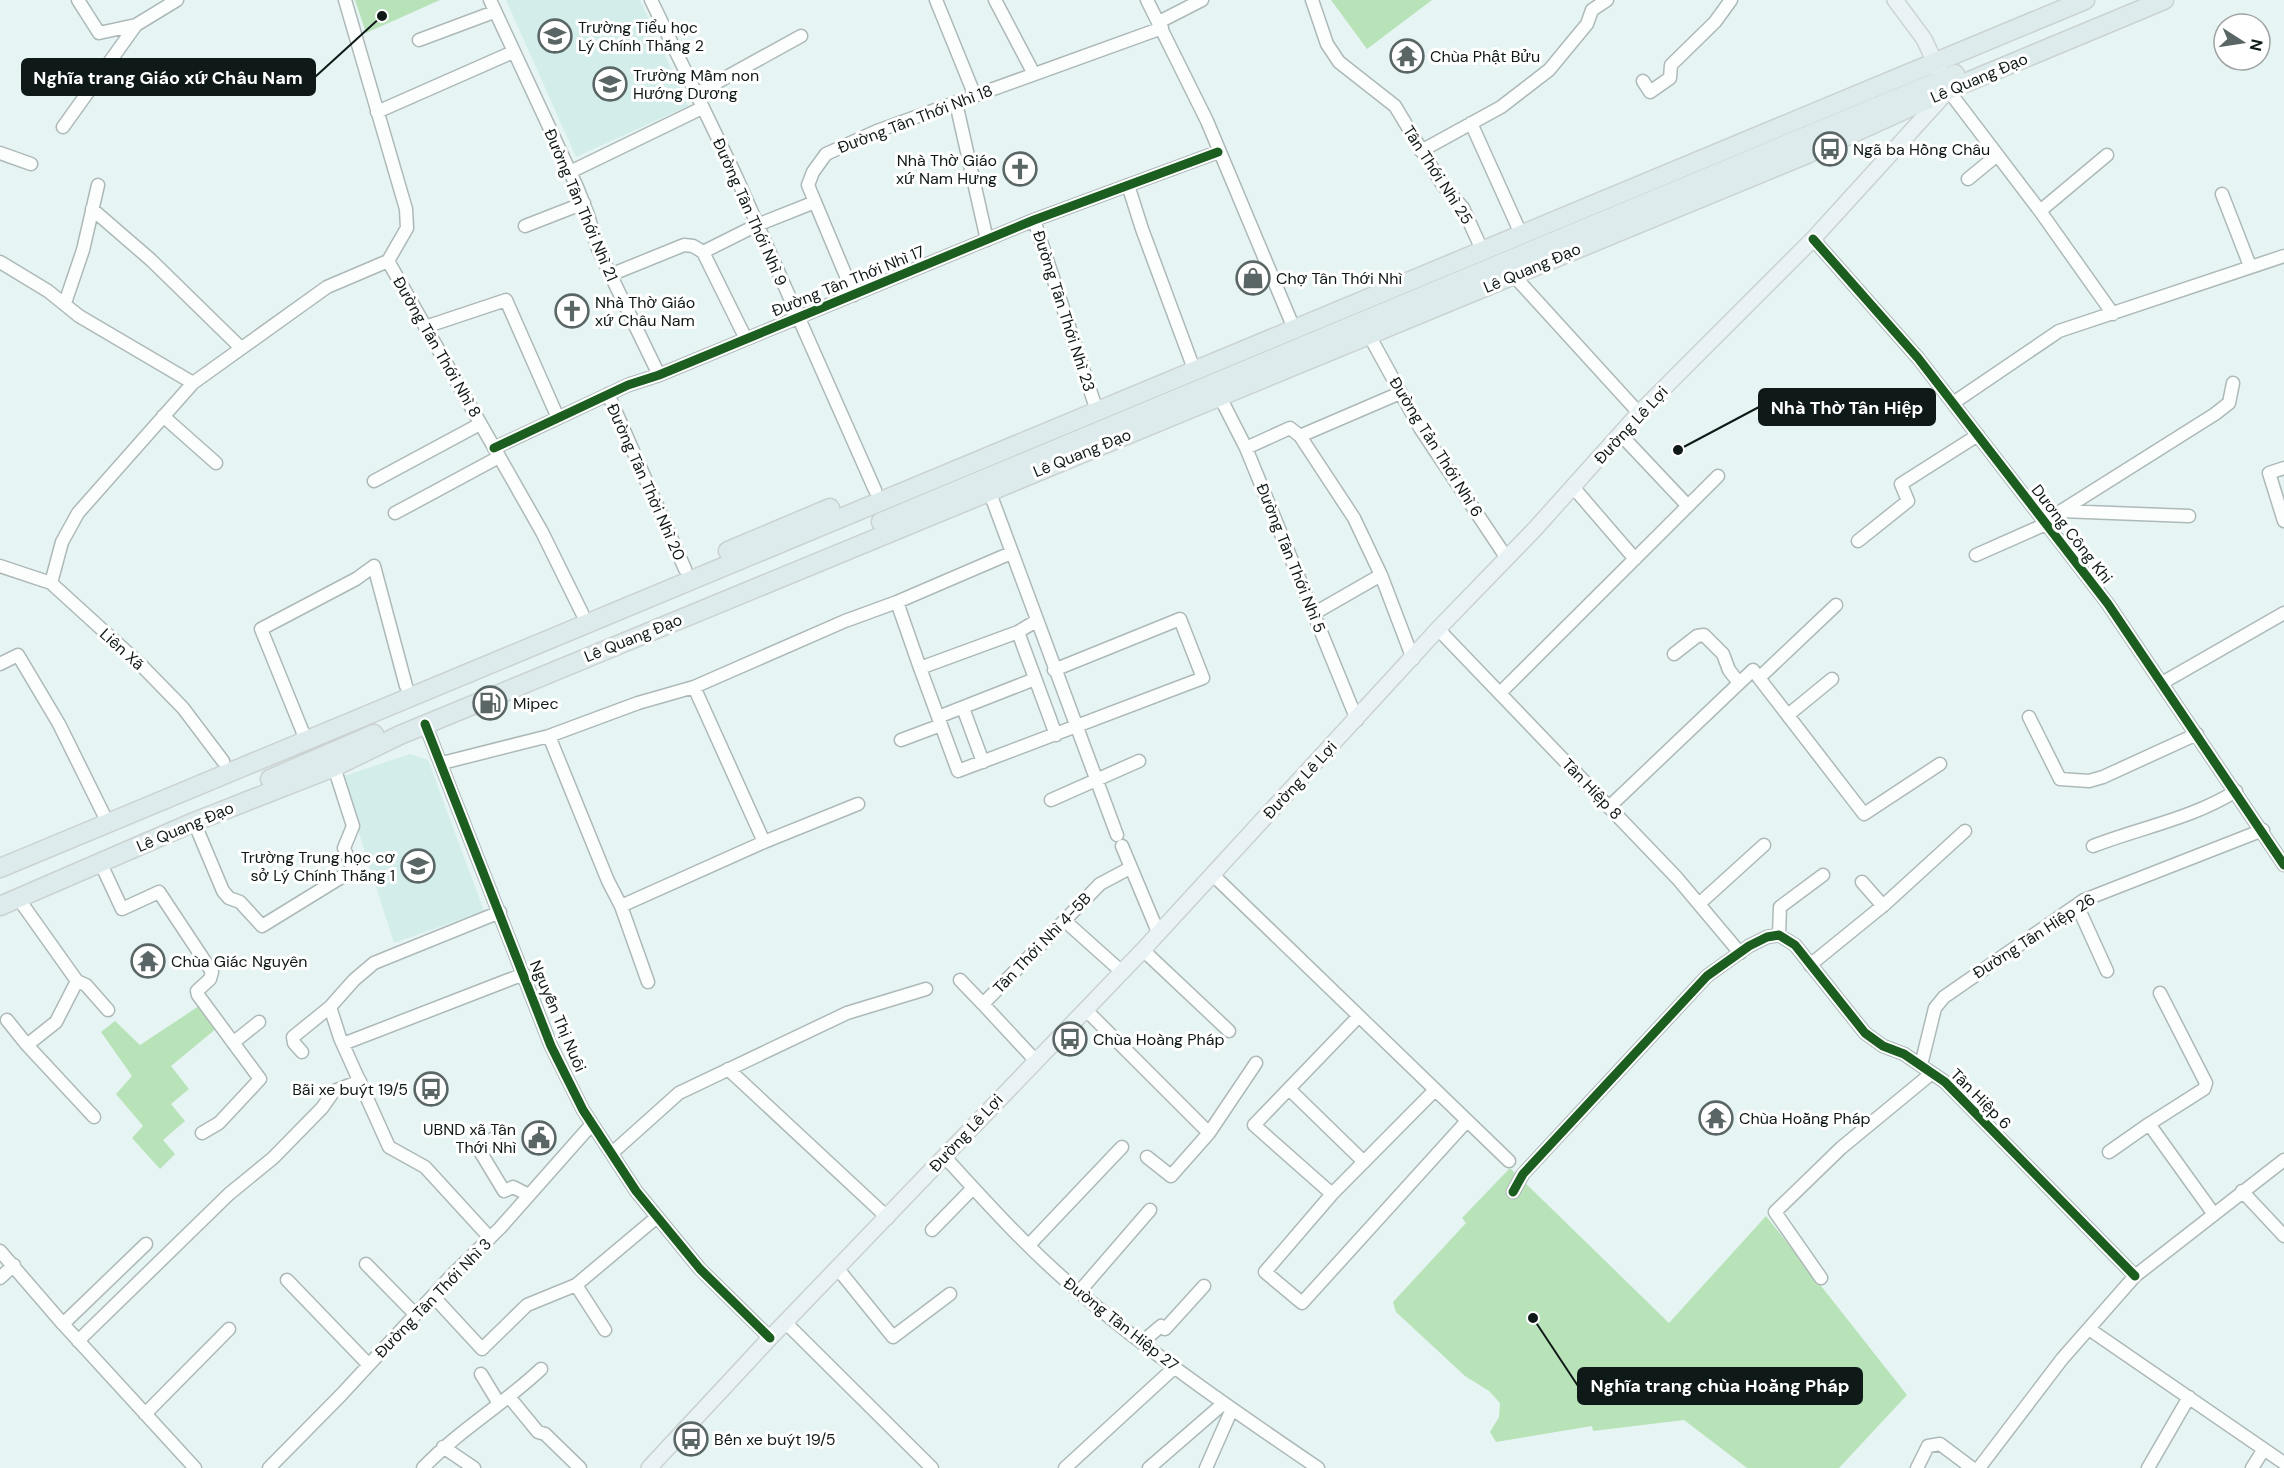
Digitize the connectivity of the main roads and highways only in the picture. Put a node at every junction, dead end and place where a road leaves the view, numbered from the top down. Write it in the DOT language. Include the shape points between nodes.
graph roads {
  1 [pos="1895,0"];
  2 [pos="2057,0"];
  3 [pos="2085,0"];
  4 [pos="2132,0"];
  5 [pos="2164,0"];
  6 [pos="1939,71"];
  7 [pos="987,485"];
  8 [pos="409,691"];
  9 [pos="423,719"];
  10 [pos="304,735"];
  11 [pos="0,856"];
  12 [pos="0,868"];
  13 [pos="0,892"];
  14 [pos="0,906"];
  15 [pos="649,1468"];
  1 -- 6 [label="main road"];
  2 -- 6 [label="highway, Lê Quang Đạo"];
  3 -- 6 [label="highway, Lê Quang Đạo"];
  4 -- 6 [label="highway, Lê Quang Đạo"];
  5 -- 6 [label="highway, Lê Quang Đạo"];
  6 -- 7 [label="highway, Lê Quang Đạo"];
  6 -- 7 [label="highway, Lê Quang Đạo" via="1807,154 1220,398"];
  6 -- 8 [label="highway, Lê Quang Đạo"];
  6 -- 8 [label="highway, Lê Quang Đạo" via="1478,241 685,569"];
  6 -- 15 [label="main road, Đường Lê Lợi" via="1813,239 1639,413 1143,950"];
  7 -- 9 [label="highway, Lê Quang Đạo"];
  8 -- 9 [label="highway"];
  8 -- 10 [label="highway, Lê Quang Đạo"];
  9 -- 13 [label="highway, Lê Quang Đạo"];
  9 -- 14 [label="highway, Lê Quang Đạo" via="334,766"];
  10 -- 11 [label="highway, Lê Quang Đạo" via="223,761"];
  10 -- 12 [label="highway, Lê Quang Đạo"];
}
